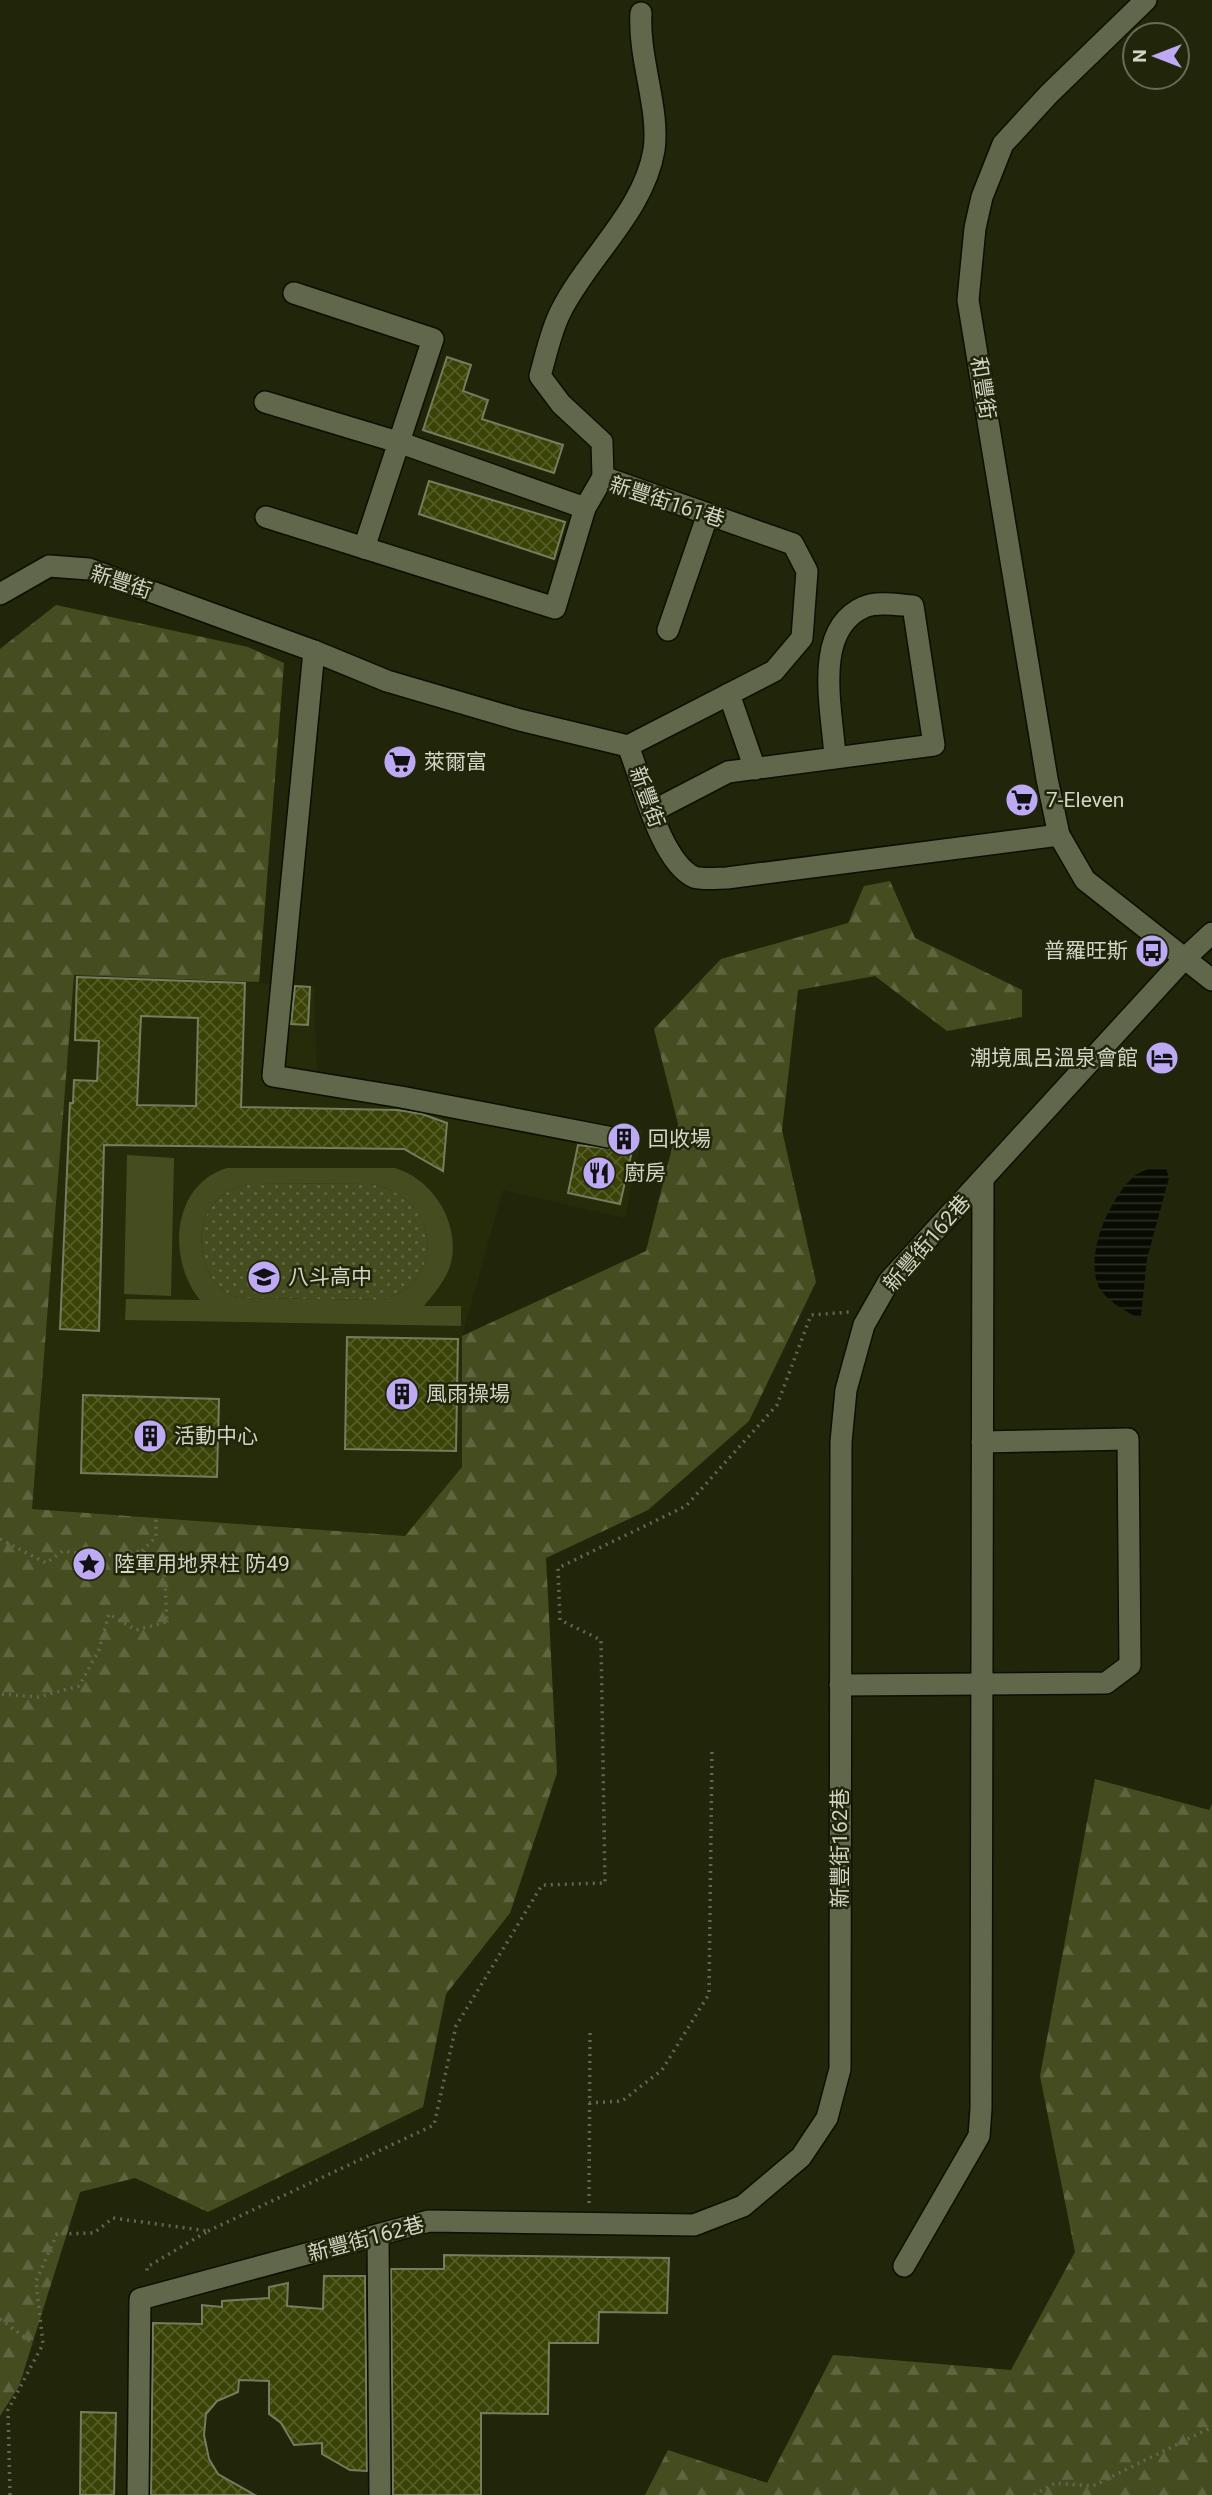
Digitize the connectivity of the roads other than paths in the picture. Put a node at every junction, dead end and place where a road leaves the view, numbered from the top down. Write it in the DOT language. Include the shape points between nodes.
graph roads {
  1 [pos="1146,0"];
  2 [pos="641,13"];
  3 [pos="294,293"];
  4 [pos="265,402"];
  5 [pos="401,443"];
  6 [pos="603,477"];
  7 [pos="585,508"];
  8 [pos="708,514"];
  9 [pos="266,517"];
  10 [pos="364,548"];
  11 [pos="0,594"];
  12 [pos="668,630"];
  13 [pos="314,651"];
  14 [pos="729,694"];
  15 [pos="628,746"];
  16 [pos="835,758"];
  17 [pos="755,769"];
  18 [pos="653,811"];
  19 [pos="1059,835"];
  20 [pos="1212,933"];
  21 [pos="1182,960"];
  22 [pos="1212,981"];
  23 [pos="608,1138"];
  24 [pos="983,1180"];
  25 [pos="982,1442"];
  26 [pos="982,1683"];
  27 [pos="841,1685"];
  28 [pos="378,2235"];
  29 [pos="904,2266"];
  30 [pos="138,2495"];
  31 [pos="380,2495"];
  1 -- 19 [label="street, 和豐街" via="1003,144 982,197 968,281"];
  2 -- 6 [label="street" via="639,38 654,149 643,187 560,312 540,376 561,404 602,442"];
  3 -- 5 [label="street" via="432,339"];
  4 -- 5 [label="street, 新豐街161巷"];
  5 -- 7 [label="street, 新豐街161巷"];
  5 -- 10 [label="street"];
  6 -- 7 [label="street, 新豐街161巷"];
  6 -- 8 [label="street, 新豐街161巷"];
  7 -- 10 [label="street" via="555,608"];
  8 -- 12 [label="street"];
  8 -- 14 [label="street, 新豐街161巷" via="793,544 807,571 802,638 774,671"];
  9 -- 10 [label="street"];
  11 -- 13 [label="street, 新豐街" via="49,566 89,569"];
  13 -- 15 [label="street, 新豐街" via="387,681"];
  13 -- 23 [label="street" via="273,1076"];
  14 -- 15 [label="street, 新豐街161巷"];
  14 -- 17 [label="street"];
  15 -- 18 [label="street, 新豐街"];
  16 -- 16 [label="street" via="933,745 914,606 867,605 847,617 838,631 830,658"];
  16 -- 17 [label="street"];
  17 -- 18 [label="street" via="728,772"];
  18 -- 19 [label="street, 新豐街" via="677,864 696,878 727,878"];
  19 -- 21 [label="street" via="1086,880"];
  20 -- 21 [label="street, 新豐街162巷"];
  21 -- 22 [label="street"];
  21 -- 24 [label="street, 新豐街162巷"];
  24 -- 25 [label="street"];
  24 -- 27 [label="street, 新豐街162巷" via="889,1281 864,1325 846,1390 841,1441"];
  25 -- 26 [label="street"];
  25 -- 26 [label="street" via="1128,1439 1130,1665 1105,1683"];
  26 -- 27 [label="street"];
  26 -- 29 [label="street" via="979,2136"];
  27 -- 28 [label="street, 新豐街162巷" via="840,2069 827,2118 801,2157 743,2206 694,2225 429,2221"];
  28 -- 30 [label="street, 新豐街162巷" via="144,2298"];
  28 -- 31 [label="street"];
}
